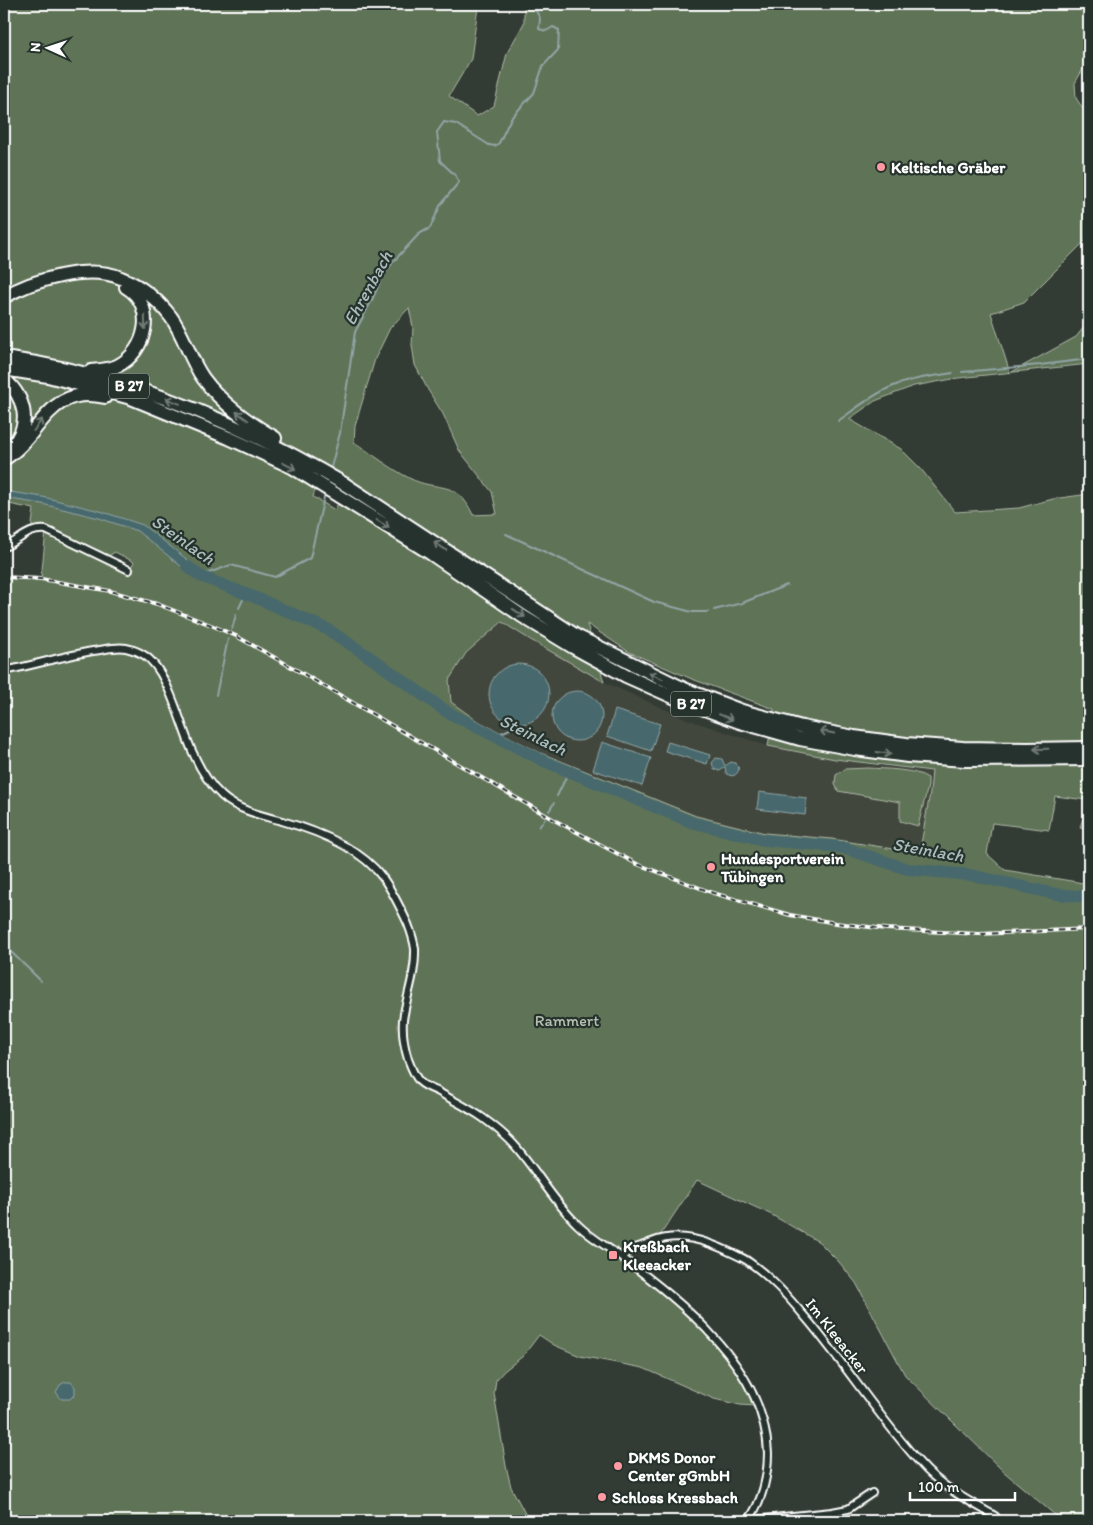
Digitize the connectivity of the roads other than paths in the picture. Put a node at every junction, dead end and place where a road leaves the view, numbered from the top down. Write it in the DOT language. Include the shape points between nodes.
graph roads {
  1 [pos="4,297"];
  2 [pos="4,301"];
  3 [pos="4,358"];
  4 [pos="19,360"];
  5 [pos="4,369"];
  6 [pos="4,379"];
  7 [pos="164,411"];
  8 [pos="4,453"];
  9 [pos="4,459"];
  10 [pos="318,473"];
  11 [pos="4,548"];
  12 [pos="129,570"];
  13 [pos="4,671"];
  14 [pos="1089,748"];
  15 [pos="1089,759"];
  16 [pos="622,1257"];
  17 [pos="872,1493"];
  18 [pos="749,1520"];
  19 [pos="999,1521"];
  10 -- 1 [label="highway, one-way" via="298,452 237,414 224,402 203,378 172,319 137,286 107,274 70,274 44,279"];
  2 -- 4 [label="highway, one-way" via="33,287 60,279 84,277 119,282 134,291 146,317 145,333 139,346 131,356 105,370 90,371 48,361"];
  3 -- 4 [label="highway, B 27"];
  10 -- 4 [label="highway, B 27, one-way" via="235,426 160,396 99,377"];
  5 -- 7 [label="highway, B 27" via="97,388"];
  6 -- 8 [label="highway" via="18,393 24,414 18,439"];
  9 -- 7 [label="highway, one-way" via="26,441 44,416 58,404 80,395 94,395"];
  7 -- 10 [label="highway, B 27, one-way" via="292,467"];
  14 -- 10 [label="highway, B 27, one-way" via="963,748 906,744 802,727 742,711 684,689 578,638 346,485"];
  10 -- 15 [label="highway, B 27, one-way" via="342,498 522,616 635,680 680,700 800,739 855,749 965,760"];
  11 -- 12 [label="street" via="31,531 46,530"];
  13 -- 16 [label="street" via="65,656 124,647 146,656 159,670 192,753 221,795 256,814 325,835 356,854 383,877 409,927 415,948 404,1020 404,1045 411,1069 420,1082 482,1117 515,1146 578,1226"];
  16 -- 18 [label="street" via="703,1325 748,1384 765,1424 768,1463 762,1496"];
  16 -- 19 [label="street, Im Kleeacker" via="641,1246 670,1237 705,1242 748,1261 784,1292 921,1465 941,1484"];
  17 -- 18 [label="street" via="848,1508 832,1512"];
}
